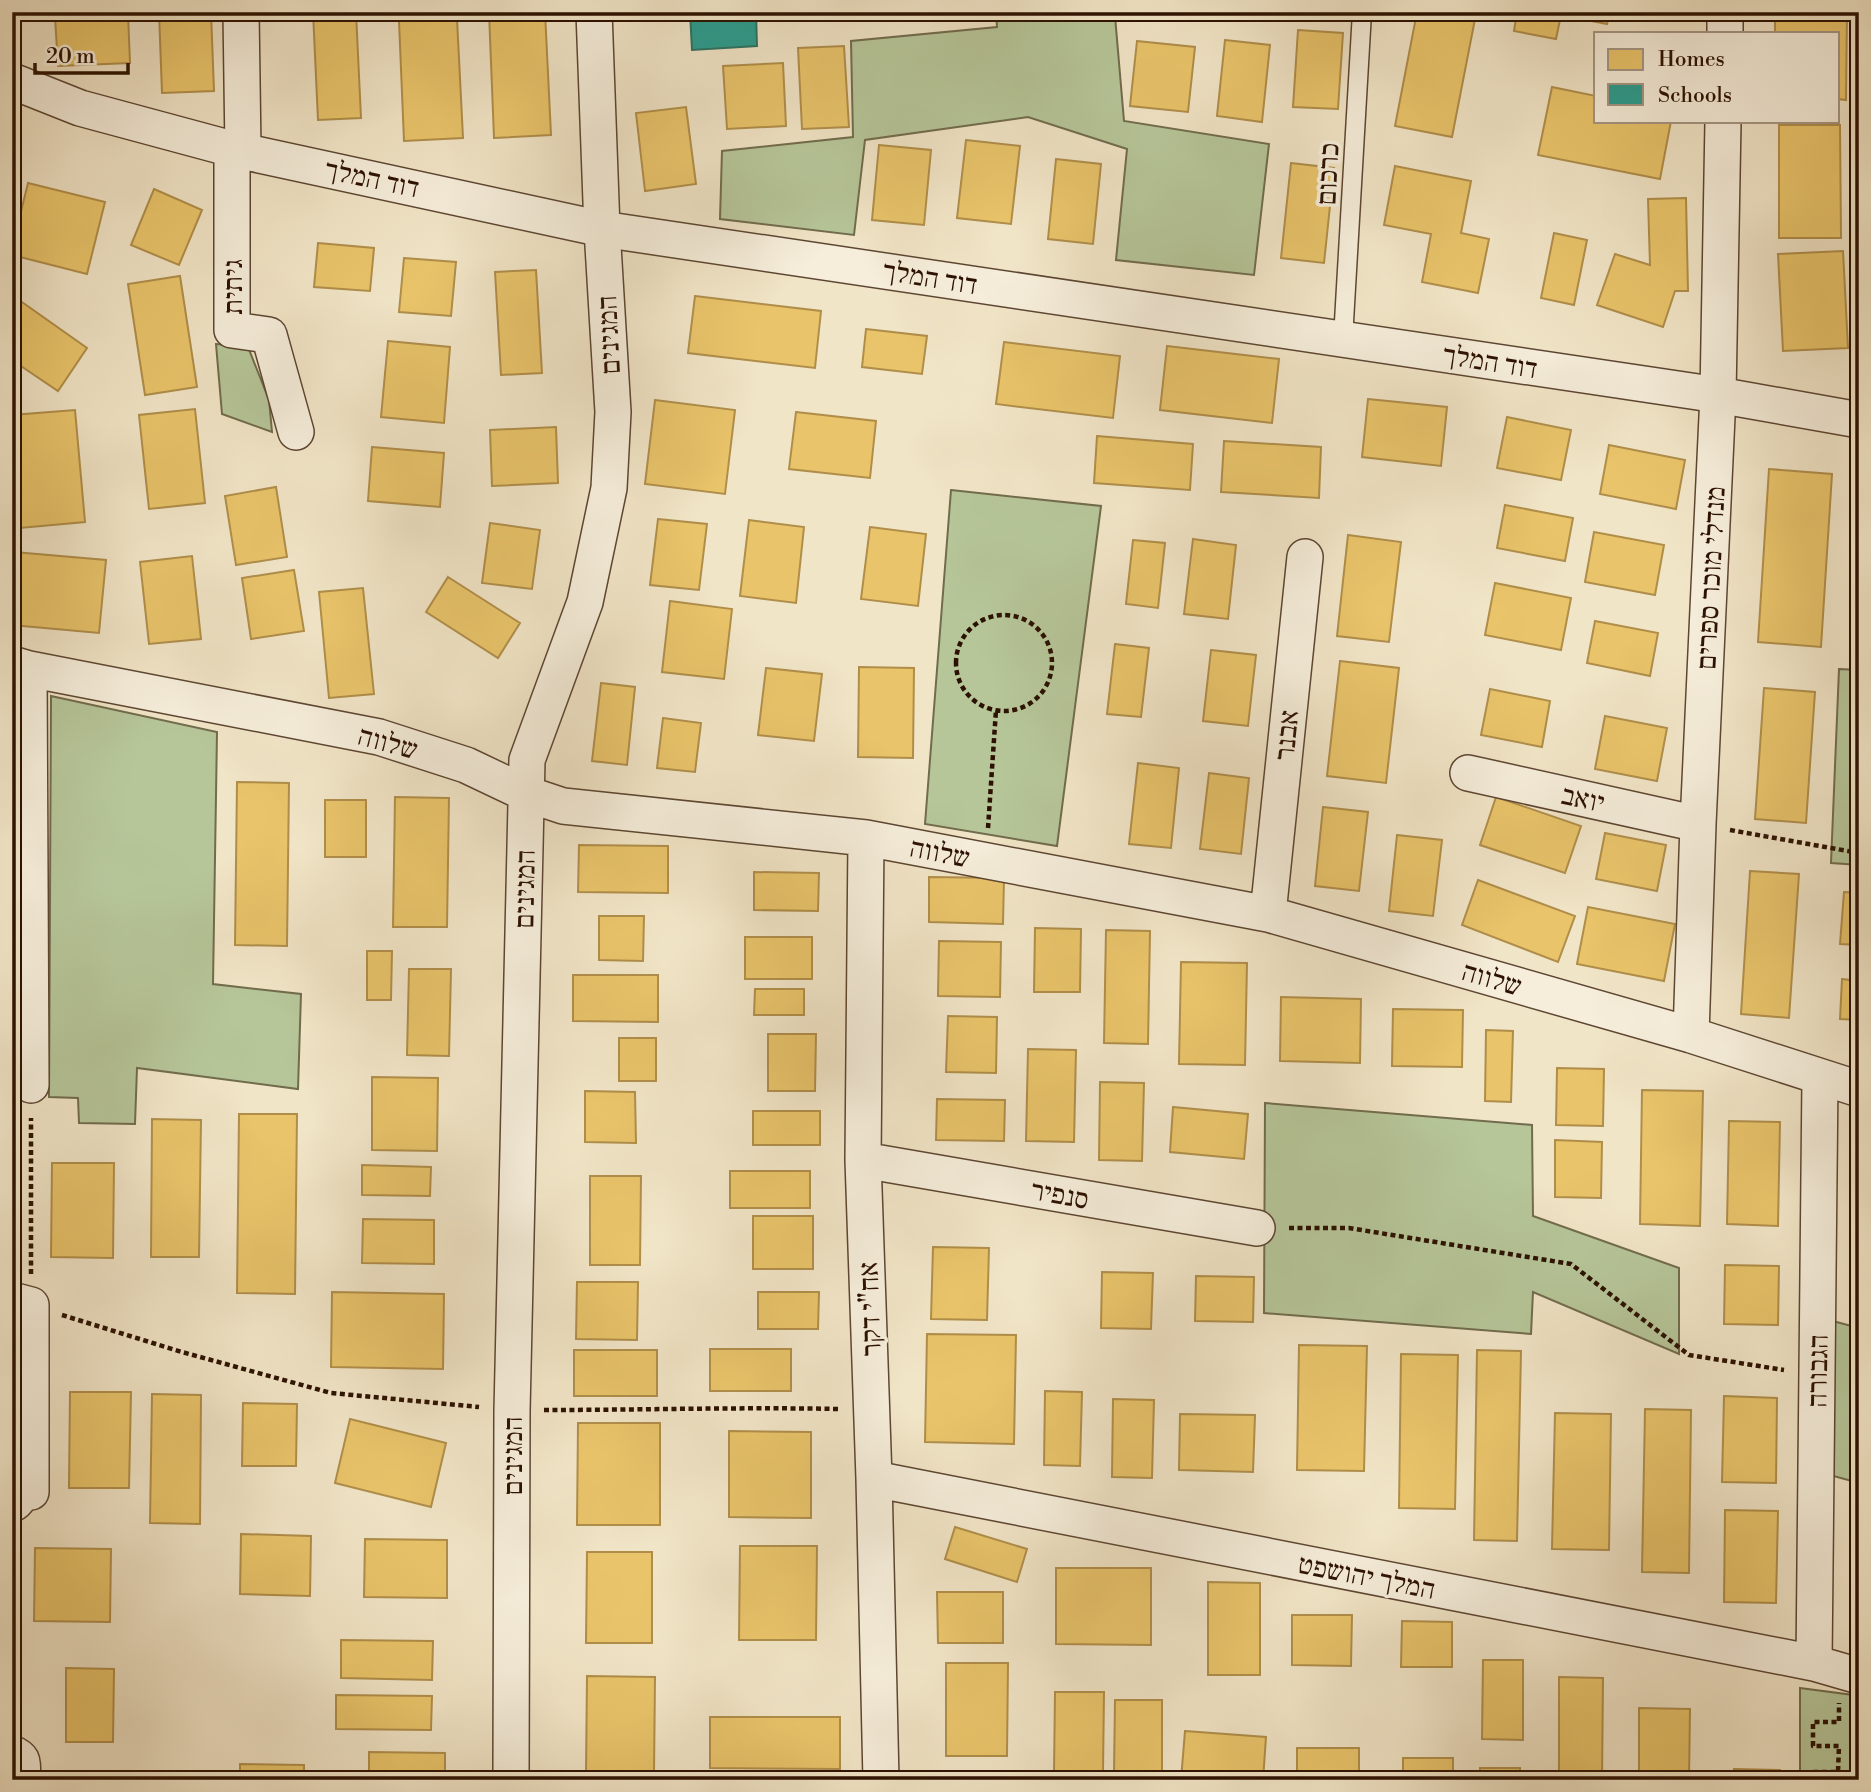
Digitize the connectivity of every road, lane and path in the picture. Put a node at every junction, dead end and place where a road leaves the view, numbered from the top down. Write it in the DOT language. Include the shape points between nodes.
graph roads {
  1 [pos="241,12"];
  2 [pos="594,12"];
  3 [pos="1362,12"];
  4 [pos="1726,12"];
  5 [pos="1725,32"];
  6 [pos="12,81"];
  7 [pos="1723,122"];
  8 [pos="238,150"];
  9 [pos="602,229"];
  10 [pos="1343,339"];
  11 [pos="1718,395"];
  12 [pos="1859,420"];
  13 [pos="296,432"];
  14 [pos="1305,557"];
  15 [pos="21,667"];
  16 [pos="996,710"];
  17 [pos="1468,773"];
  18 [pos="527,794"];
  19 [pos="1698,824"];
  20 [pos="866,838"];
  21 [pos="1859,853"];
  22 [pos="986,860"];
  23 [pos="1268,914"];
  24 [pos="1691,1035"];
  25 [pos="1820,1078"];
  26 [pos="32,1085"];
  27 [pos="1859,1089"];
  28 [pos="863,1160"];
  29 [pos="1256,1228"];
  30 [pos="21,1302"];
  31 [pos="1817,1375"];
  32 [pos="872,1409"];
  33 [pos="512,1411"];
  34 [pos="874,1479"];
  35 [pos="22,1502"];
  36 [pos="1814,1663"];
  37 [pos="1859,1676"];
  38 [pos="1839,1706"];
  39 [pos="12,1744"];
  40 [pos="883,1779"];
  41 [pos="31,1780"];
  42 [pos="511,1780"];
  43 [pos="1813,1780"];
  1 -- 8 [label="street"];
  2 -- 9 [label="street, המגינים"];
  3 -- 10 [label="lane, כרכום"];
  4 -- 5 [label="street"];
  6 -- 8 [label="street, דוד המלך" via="80,108"];
  7 -- 11 [label="street, מנדלי מוכר ספרים"];
  8 -- 9 [label="street, דוד המלך"];
  8 -- 13 [label="street, גיתית" via="232,330 269,335"];
  9 -- 10 [label="street, דוד המלך"];
  9 -- 18 [label="street, המגינים" via="613,412 608,488 585,602 527,760"];
  10 -- 11 [label="street, דוד המלך"];
  11 -- 12 [label="street, דוד המלך"];
  11 -- 19 [label="street, מנדלי מוכר ספרים"];
  14 -- 23 [label="street, אבנר"];
  15 -- 18 [label="street, שלווה" via="379,737 466,765"];
  15 -- 26 [label="street"];
  16 -- 16 [label="path" via="980,705 968,694 956,666 958,650 975,624 1004,614 1019,616 1044,635 1053,666 1040,696 1012,710"];
  16 -- 22 [label="path"];
  17 -- 19 [label="street, יואב"];
  18 -- 20 [label="street, שלווה" via="573,807"];
  18 -- 33 [label="street, המגינים"];
  19 -- 21 [label="path"];
  19 -- 24 [label="street, מנדלי מוכר ספרים"];
  20 -- 22 [label="street, שלווה"];
  20 -- 28 [label="street, אח\"י דקר"];
  22 -- 23 [label="street, שלווה"];
  23 -- 24 [label="street, שלווה"];
  24 -- 25 [label="street, שלווה"];
  25 -- 27 [label="street, שלווה"];
  25 -- 31 [label="street, הגבורה"];
  26 -- 30 [label="path"];
  28 -- 29 [label="street, סנפיר"];
  28 -- 32 [label="street, אח\"י דקר"];
  29 -- 31 [label="path" via="1349,1228 1571,1264 1689,1355"];
  30 -- 33 [label="path" via="331,1393"];
  30 -- 35 [label="street"];
  31 -- 36 [label="street, הגבורה"];
  32 -- 33 [label="path"];
  32 -- 34 [label="street, אח\"י דקר"];
  33 -- 42 [label="street, המגינים"];
  34 -- 36 [label="street, המלך יהושפט"];
  34 -- 40 [label="street, אח\"י דקר"];
  36 -- 37 [label="street, המלך יהושפט"];
  38 -- 43 [label="path" via="1839,1722 1813,1722 1813,1746 1839,1746 1838,1772 1813,1772"];
  39 -- 41 [label="lane" via="26,1750 31,1759"];
}
